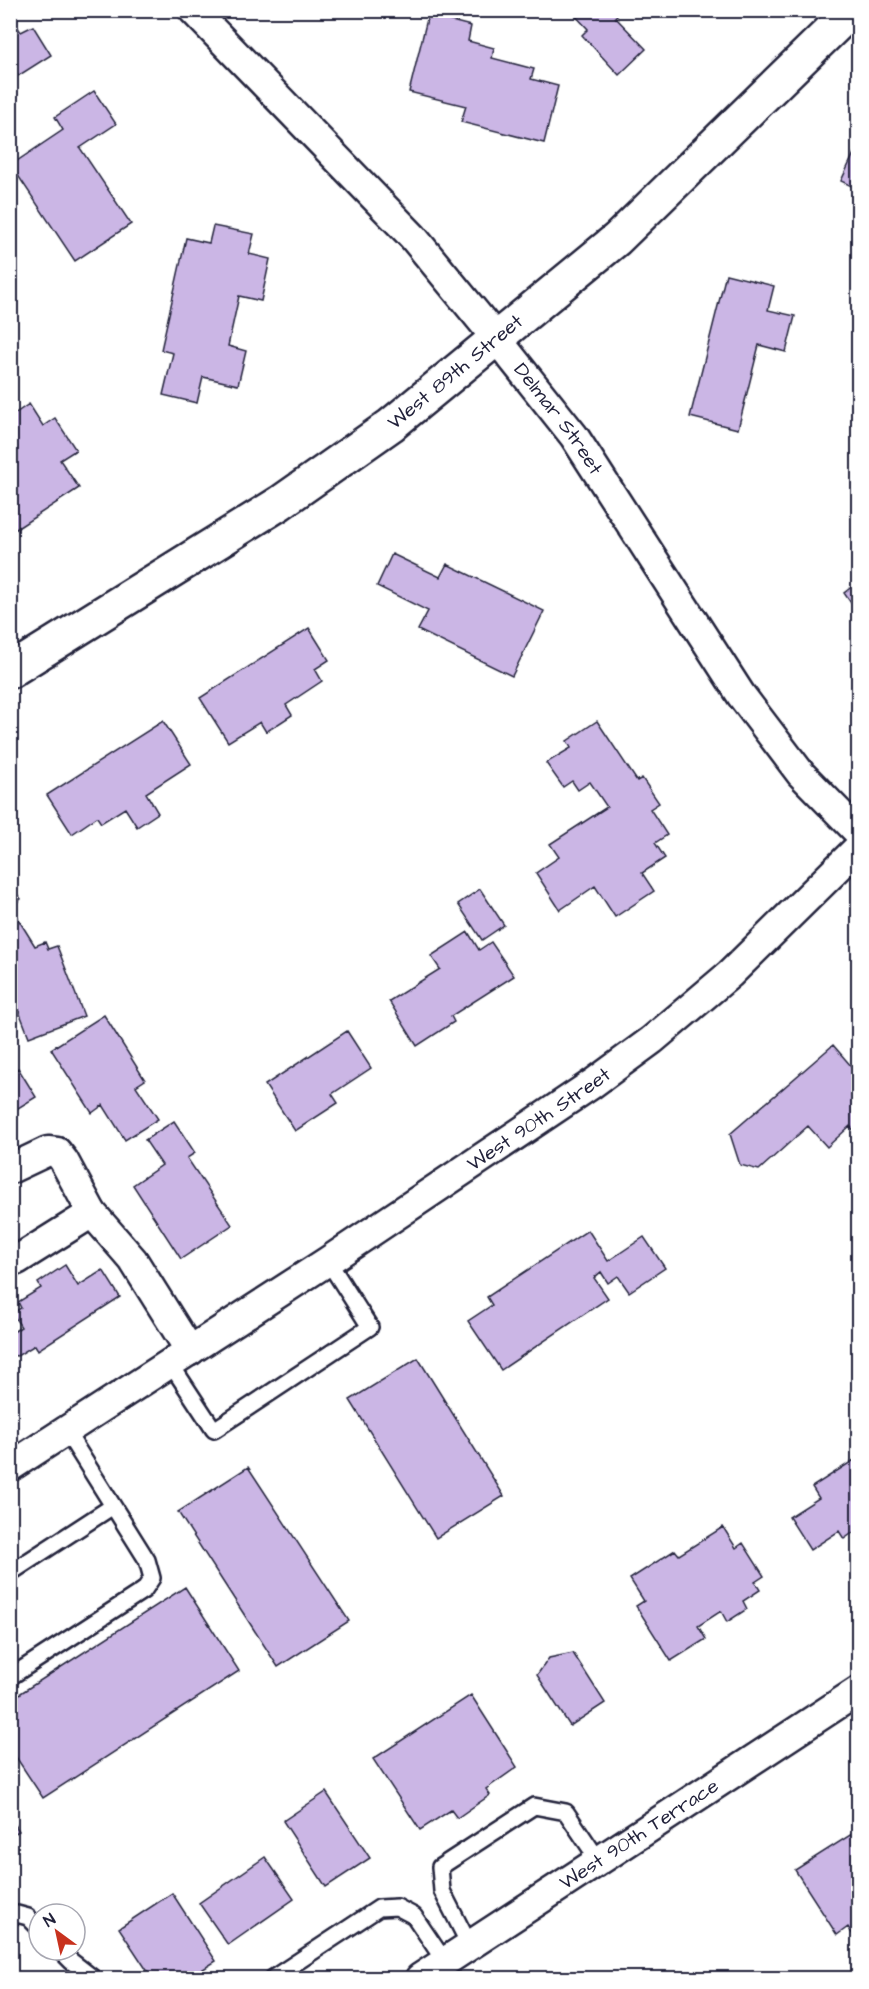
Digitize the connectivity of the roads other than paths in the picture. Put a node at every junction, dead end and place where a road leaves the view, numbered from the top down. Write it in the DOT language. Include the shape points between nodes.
graph roads {
  1 [pos="193,10"];
  2 [pos="852,10"];
  3 [pos="496,338"];
  4 [pos="10,671"];
  5 [pos="858,832"];
  6 [pos="858,848"];
  7 [pos="10,1169"];
  8 [pos="92,1214"];
  9 [pos="10,1260"];
  10 [pos="328,1261"];
  11 [pos="180,1357"];
  12 [pos="66,1431"];
  13 [pos="10,1467"];
  14 [pos="113,1506"];
  15 [pos="10,1573"];
  16 [pos="10,1677"];
  17 [pos="858,1691"];
  18 [pos="599,1861"];
  19 [pos="27,1917"];
  20 [pos="10,1918"];
  21 [pos="470,1946"];
  22 [pos="72,1962"];
  23 [pos="445,1962"];
  24 [pos="93,1978"];
  25 [pos="273,1978"];
  26 [pos="420,1978"];
  1 -- 3 [label="street, Delmar Street" via="413,237"];
  2 -- 3 [label="street, West 89th Street" via="616,239"];
  3 -- 4 [label="street, West 89th Street" via="391,425 280,503"];
  3 -- 5 [label="street, Delmar Street" via="574,436 741,695 801,774"];
  6 -- 10 [label="street, West 90th Street" via="730,974 652,1040"];
  7 -- 8 [label="street" via="48,1151 57,1152"];
  8 -- 9 [label="street" via="17,1260"];
  8 -- 11 [label="street" via="133,1260"];
  10 -- 11 [label="street, West 90th Street"];
  10 -- 11 [label="lane" via="370,1327 214,1430"];
  11 -- 12 [label="street, West 90th Street"];
  12 -- 13 [label="street, West 90th Street"];
  12 -- 14 [label="lane"];
  14 -- 15 [label="lane"];
  14 -- 16 [label="lane" via="147,1560 152,1578 144,1590"];
  17 -- 18 [label="street, West 90th Terrace"];
  18 -- 21 [label="street, West 90th Terrace"];
  18 -- 21 [label="lane" via="566,1812 534,1806 487,1836 440,1867 442,1891"];
  19 -- 20 [label="lane" via="17,1914"];
  21 -- 23 [label="street, West 90th Terrace"];
  22 -- 24 [label="lane"];
  23 -- 25 [label="lane" via="414,1916 398,1907 379,1908"];
  23 -- 26 [label="street, West 90th Terrace"];
}
